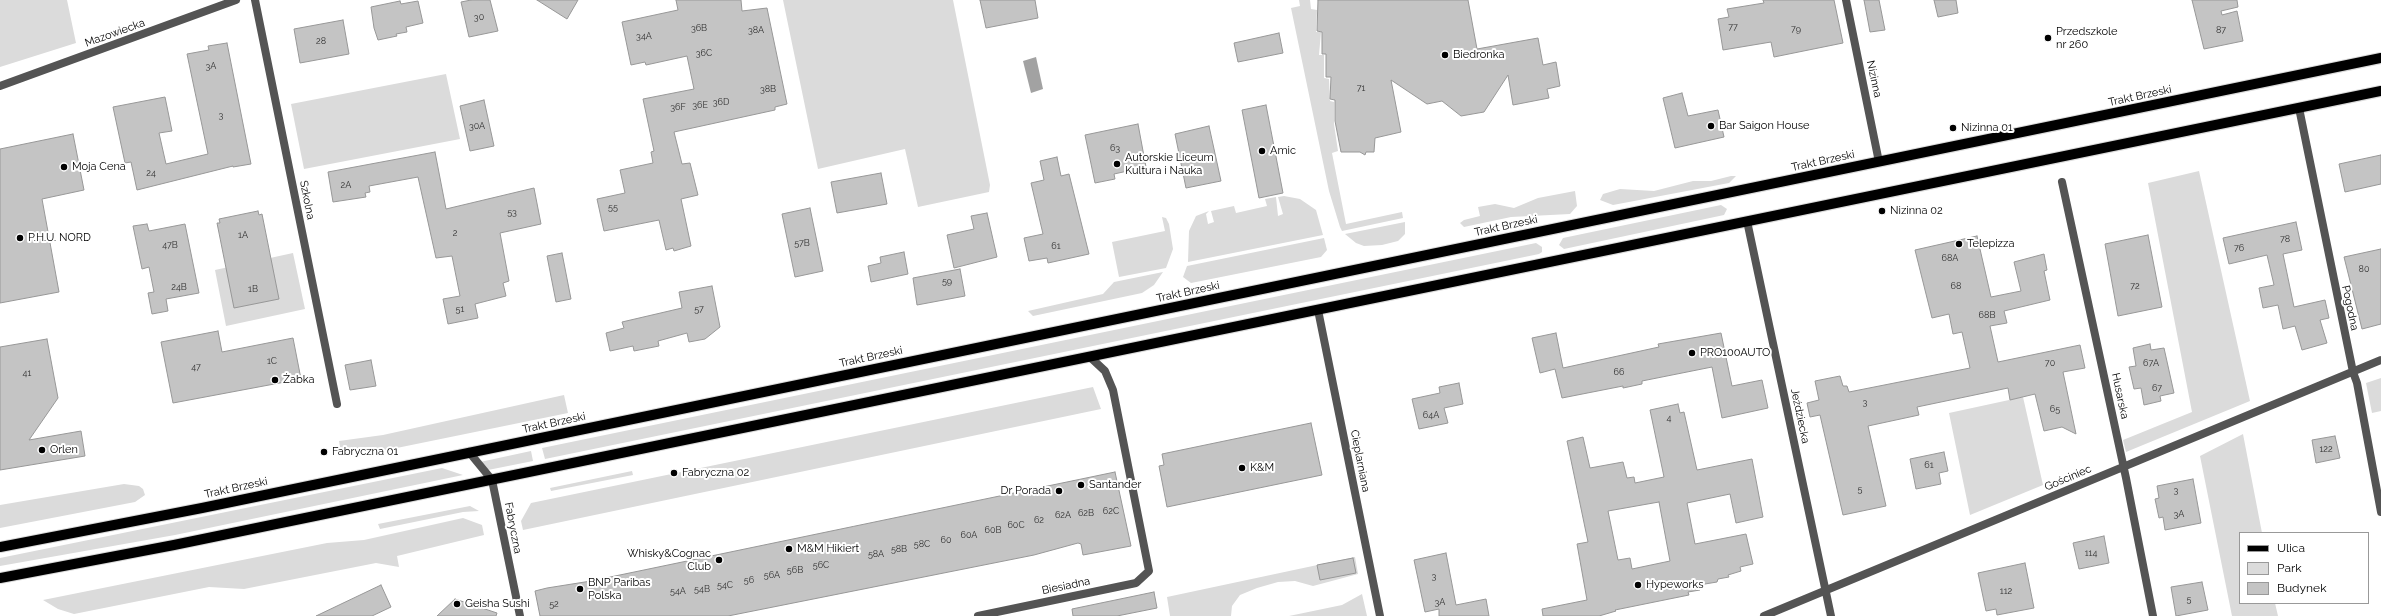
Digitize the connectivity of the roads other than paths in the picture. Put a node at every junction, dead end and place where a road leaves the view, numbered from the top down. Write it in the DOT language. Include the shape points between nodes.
graph roads {
  1 [pos="236,0"];
  2 [pos="255,0"];
  3 [pos="1846,0"];
  4 [pos="2381,58"];
  5 [pos="0,86"];
  6 [pos="2381,91"];
  7 [pos="2299,108"];
  8 [pos="1879,162"];
  9 [pos="2062,182"];
  10 [pos="1747,221"];
  11 [pos="1318,310"];
  12 [pos="1090,357"];
  13 [pos="2381,360"];
  14 [pos="2353,372"];
  15 [pos="337,404"];
  16 [pos="469,452"];
  17 [pos="2124,466"];
  18 [pos="492,480"];
  19 [pos="2381,512"];
  20 [pos="0,547"];
  21 [pos="0,578"];
  22 [pos="1826,591"];
  23 [pos="520,616"];
  24 [pos="978,616"];
  25 [pos="1380,616"];
  26 [pos="1764,616"];
  27 [pos="1831,616"];
  28 [pos="2153,616"];
  1 -- 5 [label="street, Mazowiecka"];
  2 -- 15 [label="street, Szkolna"];
  3 -- 8 [label="street, Nizinna"];
  4 -- 8 [label="main road, Trakt Brzeski"];
  6 -- 7 [label="main road"];
  7 -- 10 [label="main road"];
  7 -- 14 [label="street, Pogodna"];
  8 -- 16 [label="main road, Trakt Brzeski"];
  9 -- 17 [label="street, Husarska"];
  10 -- 11 [label="main road"];
  10 -- 22 [label="street, Jeździecka"];
  11 -- 12 [label="main road"];
  11 -- 25 [label="street, Cieplarniana"];
  12 -- 18 [label="main road"];
  12 -- 24 [label="street, Biesiadna" via="1105,371 1110,381 1149,566 1146,576 1136,583"];
  13 -- 14 [label="street, Gościniec"];
  14 -- 17 [label="street, Gościniec"];
  14 -- 19 [label="street, Pogodna"];
  16 -- 18 [label="street, Fabryczna"];
  16 -- 20 [label="main road, Trakt Brzeski"];
  17 -- 22 [label="street, Gościniec"];
  17 -- 28 [label="street, Husarska"];
  18 -- 21 [label="main road"];
  18 -- 23 [label="street, Fabryczna"];
  22 -- 26 [label="street, Gościniec"];
  22 -- 27 [label="street, Jeździecka"];
}
